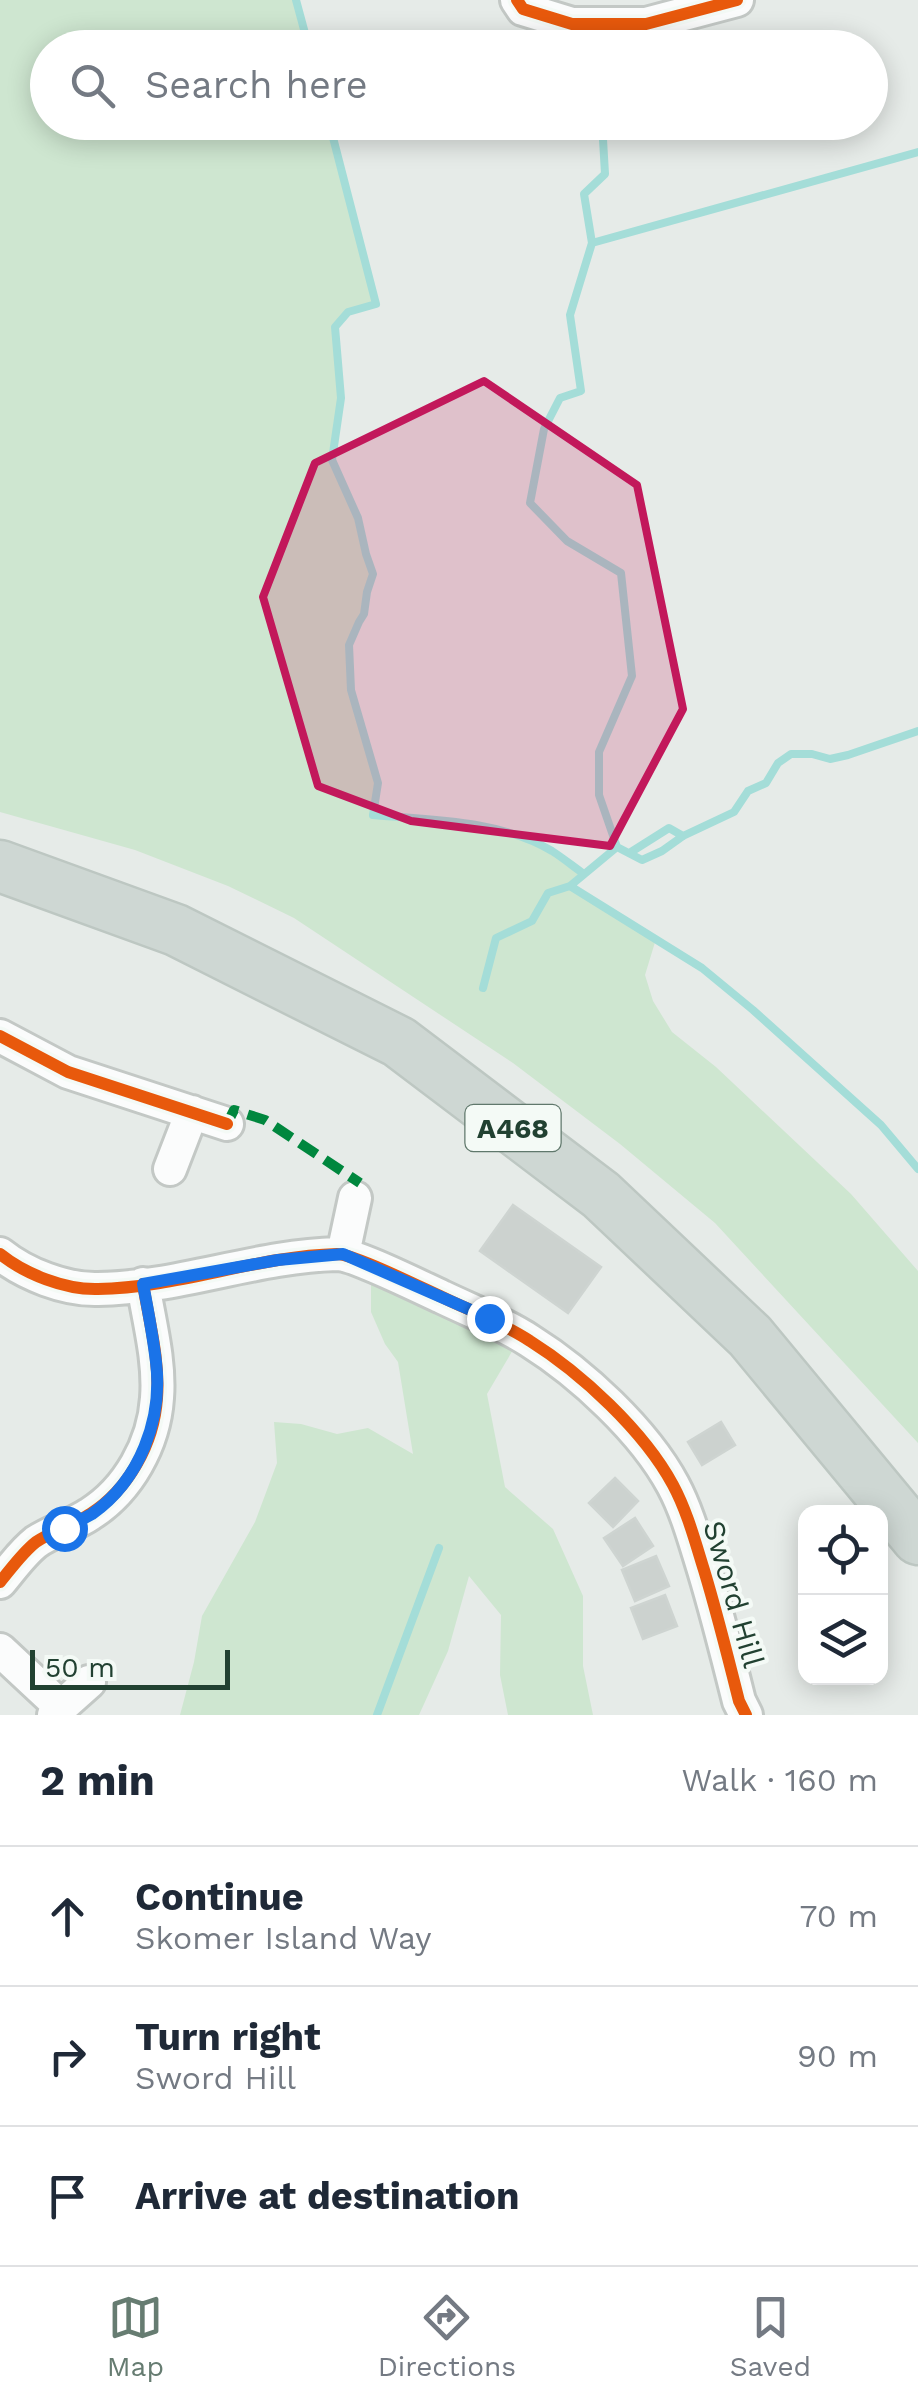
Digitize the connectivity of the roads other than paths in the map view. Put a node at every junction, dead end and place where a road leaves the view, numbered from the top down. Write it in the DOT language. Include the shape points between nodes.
graph roads {
  1 [pos="517,0"];
  2 [pos="737,0"];
  3 [pos="0,866"];
  4 [pos="0,1036"];
  5 [pos="192,1112"];
  6 [pos="227,1124"];
  7 [pos="170,1169"];
  8 [pos="355,1198"];
  9 [pos="0,1254"];
  10 [pos="343,1254"];
  11 [pos="143,1284"];
  12 [pos="918,1539"];
  13 [pos="0,1582"];
  14 [pos="0,1650"];
  15 [pos="89,1682"];
  16 [pos="58,1711"];
  17 [pos="746,1715"];
  1 -- 2 [label="street" via="523,9 572,24 646,24"];
  3 -- 12 [label="main road, A468" via="176,930 399,1042 602,1195 737,1323"];
  4 -- 5 [label="street" via="68,1072"];
  5 -- 6 [label="street"];
  5 -- 7 [label="street"];
  8 -- 10 [label="street"];
  9 -- 11 [label="street, Sword Hill" via="68,1286"];
  10 -- 11 [label="street, Sword Hill"];
  10 -- 17 [label="street, Sword Hill" via="528,1339 604,1399 644,1443 692,1530"];
  11 -- 13 [label="street" via="157,1400 143,1451 114,1496 36,1542"];
  14 -- 16 [label="street"];
  15 -- 16 [label="street"];
}
